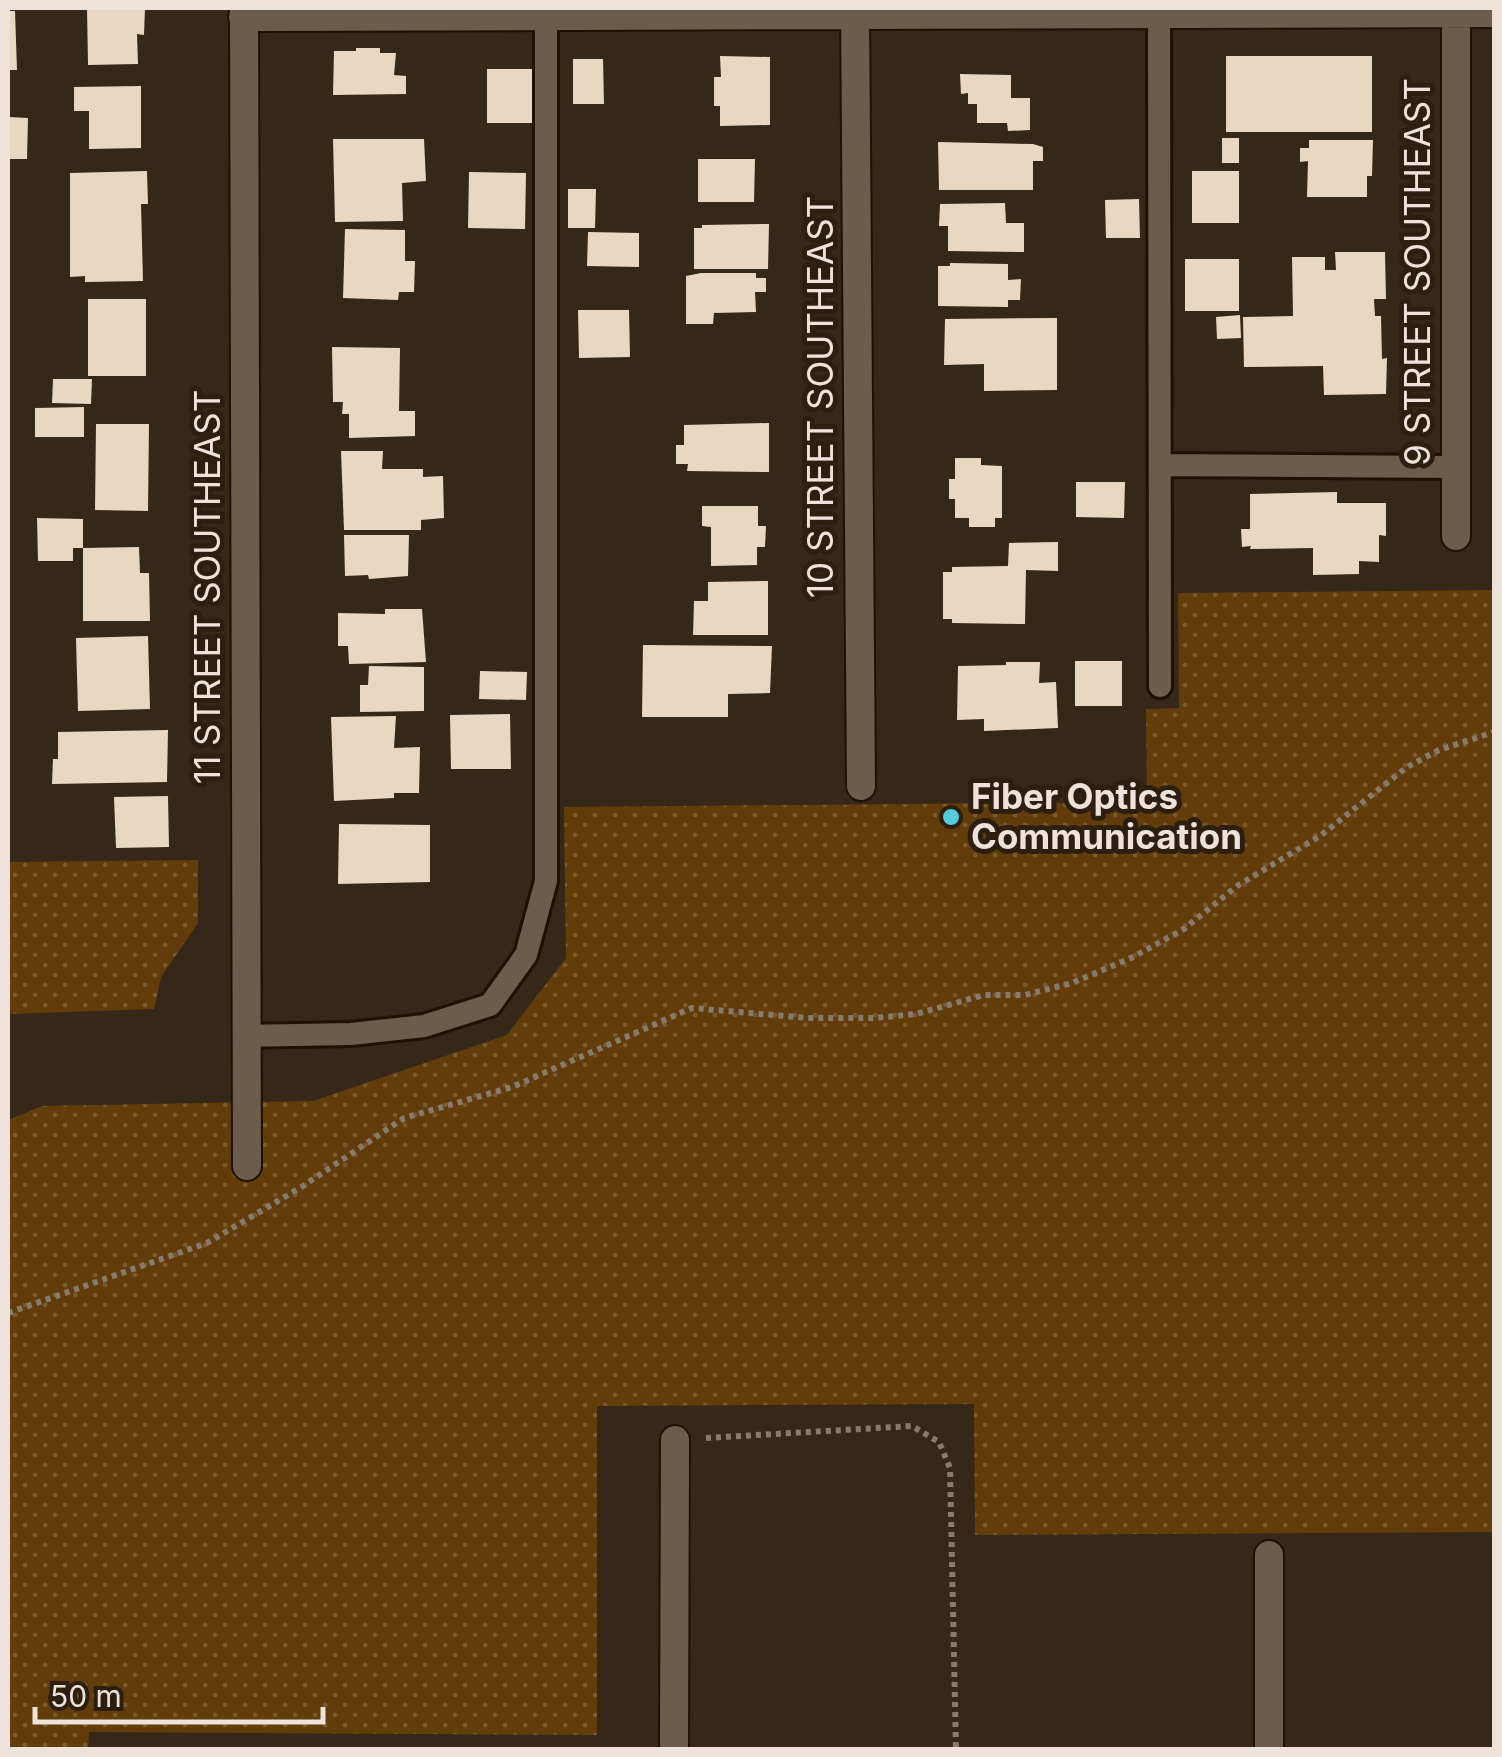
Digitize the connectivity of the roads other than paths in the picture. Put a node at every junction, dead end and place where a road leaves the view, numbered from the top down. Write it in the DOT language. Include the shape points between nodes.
graph roads {
  1 [pos="1456,10"];
  2 [pos="855,11"];
  3 [pos="1159,11"];
  4 [pos="243,12"];
  5 [pos="546,12"];
  6 [pos="1494,13"];
  7 [pos="1160,465"];
  8 [pos="1456,467"];
  9 [pos="1456,536"];
  10 [pos="1160,686"];
  11 [pos="861,786"];
  12 [pos="246,1036"];
  13 [pos="246,1166"];
  14 [pos="675,1440"];
  15 [pos="1270,1556"];
  16 [pos="674,1750"];
  17 [pos="1269,1750"];
  1 -- 3 [label="street"];
  1 -- 6 [label="street"];
  1 -- 8 [label="street, 9 STREET SOUTHEAST"];
  2 -- 3 [label="street"];
  2 -- 5 [label="street"];
  2 -- 11 [label="street, 10 STREET SOUTHEAST"];
  3 -- 7 [label="lane"];
  4 -- 5 [label="street"];
  4 -- 12 [label="street, 11 STREET SOUTHEAST"];
  5 -- 12 [label="lane" via="546,881 526,955 490,1005 424,1026"];
  7 -- 8 [label="lane"];
  7 -- 10 [label="lane"];
  8 -- 9 [label="street, 9 STREET SOUTHEAST"];
  12 -- 13 [label="street, 11 STREET SOUTHEAST"];
  14 -- 16 [label="street"];
  15 -- 17 [label="street"];
}
